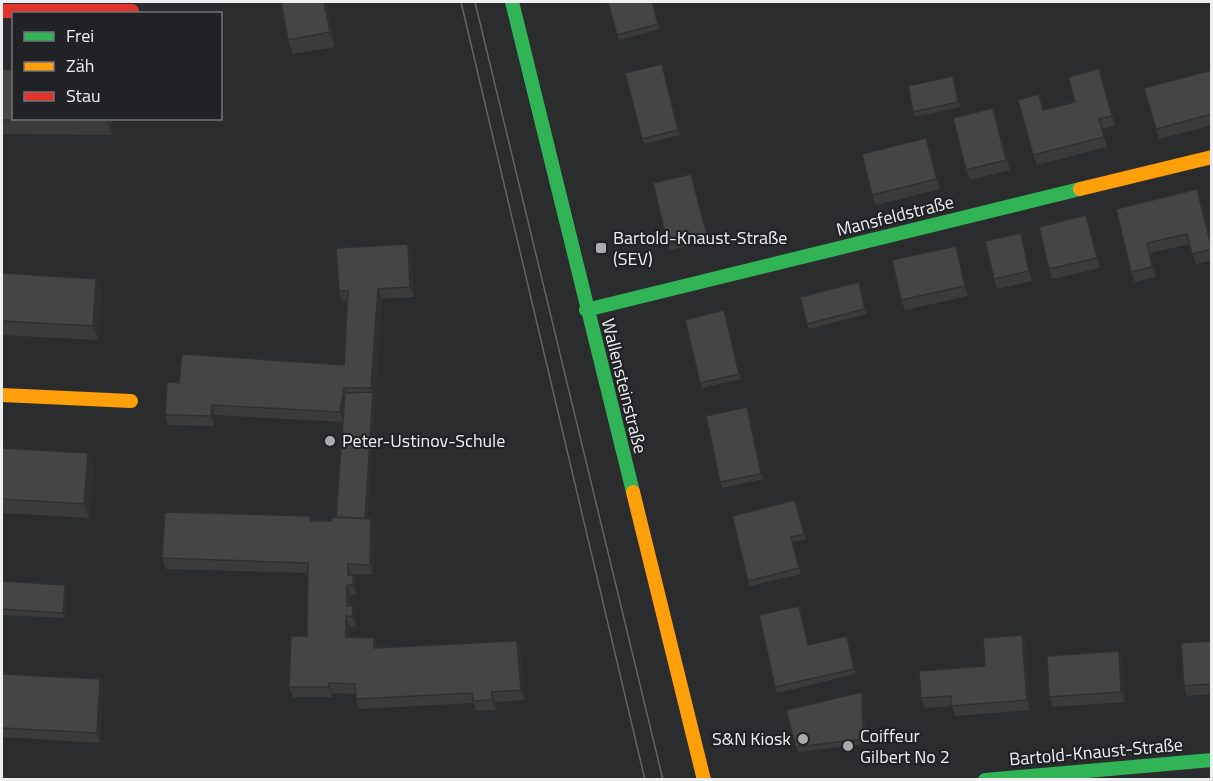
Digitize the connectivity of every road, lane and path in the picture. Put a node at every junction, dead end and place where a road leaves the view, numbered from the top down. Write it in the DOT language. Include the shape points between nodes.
graph roads {
  1 [pos="512,2"];
  2 [pos="2,11"];
  3 [pos="132,11"];
  4 [pos="1212,158"];
  5 [pos="586,310"];
  6 [pos="2,395"];
  7 [pos="131,401"];
  8 [pos="1212,760"];
  9 [pos="704,780"];
  10 [pos="985,780"];
  1 -- 5 [label="street, Wallensteinstraße"];
  2 -- 3 [label="street"];
  4 -- 5 [label="street, Mansfeldstraße"];
  5 -- 9 [label="street, Wallensteinstraße"];
  6 -- 7 [label="street"];
  8 -- 10 [label="street, Bartold-Knaust-Straße"];
}
